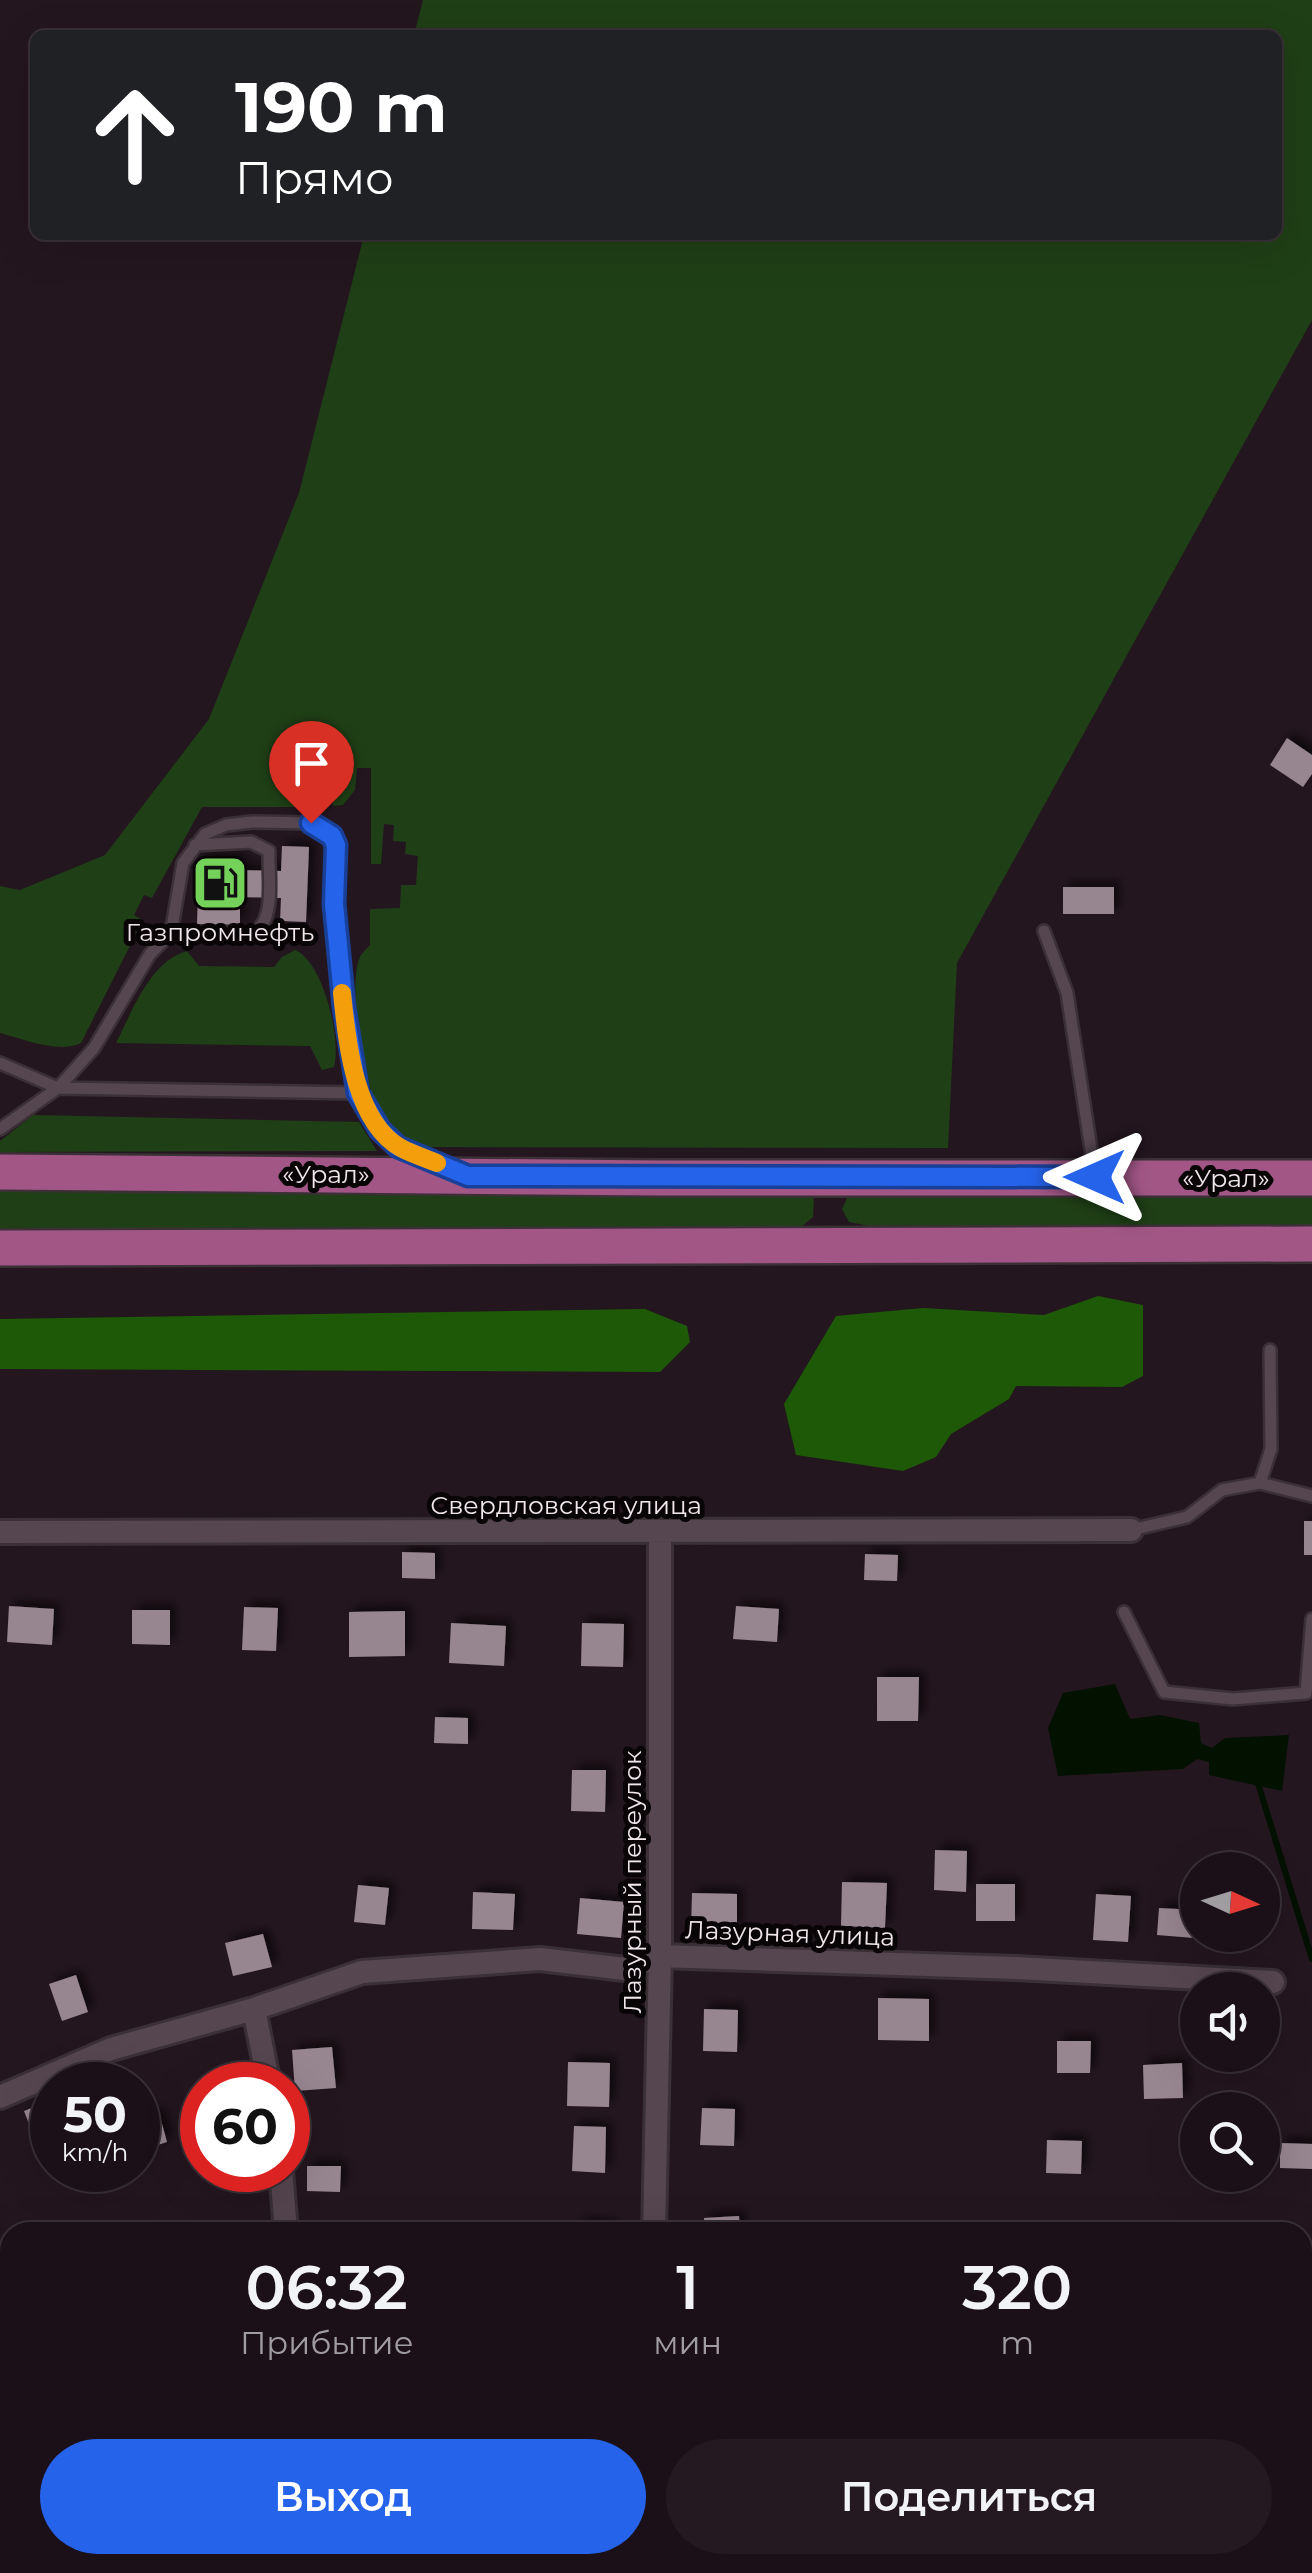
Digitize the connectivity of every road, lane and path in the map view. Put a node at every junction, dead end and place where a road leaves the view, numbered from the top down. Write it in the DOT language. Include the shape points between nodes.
graph roads {
  1 [pos="196,845"];
  2 [pos="1044,931"];
  3 [pos="171,933"];
  4 [pos="0,1063"];
  5 [pos="58,1088"];
  6 [pos="358,1093"];
  7 [pos="0,1130"];
  8 [pos="0,1172"];
  9 [pos="468,1176"];
  10 [pos="1095,1177"];
  11 [pos="1312,1178"];
  12 [pos="1312,1244"];
  13 [pos="0,1248"];
  14 [pos="1270,1350"];
  15 [pos="1260,1483"];
  16 [pos="1312,1496"];
  17 [pos="1131,1530"];
  18 [pos="0,1532"];
  19 [pos="660,1532"];
  20 [pos="1124,1612"];
  21 [pos="1312,1619"];
  22 [pos="660,1956"];
  23 [pos="1180,1977"];
  24 [pos="254,2010"];
  25 [pos="264,2062"];
  26 [pos="0,2098"];
  27 [pos="283,2192"];
  28 [pos="285,2222"];
  29 [pos="654,2222"];
  1 -- 3 [label="lane" via="183,863"];
  1 -- 3 [label="lane" via="251,842 269,851 267,916 255,932"];
  1 -- 6 [label="lane" via="226,825 252,822 311,823 332,836 344,1007"];
  2 -- 10 [label="lane" via="1066,993"];
  3 -- 5 [label="lane" via="150,954 94,1048"];
  4 -- 5 [label="lane"];
  5 -- 6 [label="lane"];
  5 -- 7 [label="lane"];
  6 -- 9 [label="lane" via="398,1147"];
  8 -- 9 [label="main road, «Урал»"];
  9 -- 10 [label="main road, «Урал»"];
  10 -- 11 [label="main road, «Урал»"];
  12 -- 13 [label="main road"];
  14 -- 15 [label="lane" via="1272,1449"];
  15 -- 16 [label="lane"];
  15 -- 17 [label="lane" via="1222,1490 1187,1517"];
  17 -- 19 [label="street, Свердловская улица"];
  18 -- 19 [label="street, Свердловская улица"];
  19 -- 22 [label="street, Лазурный переулок"];
  20 -- 21 [label="lane" via="1164,1692 1233,1700 1306,1693"];
  22 -- 23 [label="street, Лазурная улица"];
  22 -- 24 [label="street, Лазурная улица" via="626,1969 540,1960 362,1972"];
  22 -- 29 [label="street, Лазурный переулок"];
  24 -- 25 [label="street"];
  24 -- 26 [label="street, Лазурная улица" via="111,2049"];
  27 -- 28 [label="street"];
}
